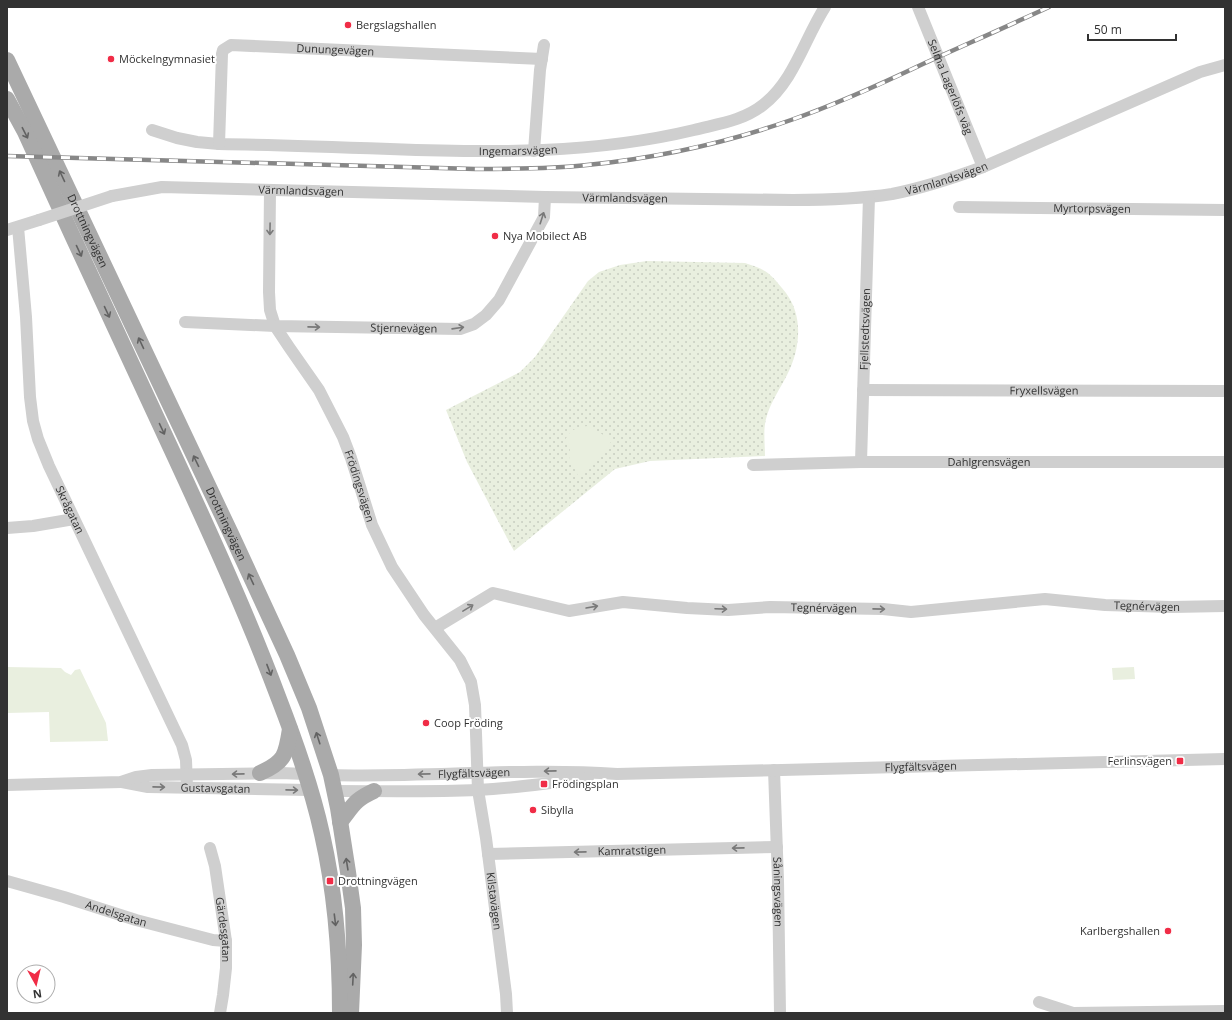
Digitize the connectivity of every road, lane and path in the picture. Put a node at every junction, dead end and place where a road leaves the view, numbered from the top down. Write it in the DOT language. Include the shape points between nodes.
graph roads {
  1 [pos="824,7"];
  2 [pos="918,7"];
  3 [pos="544,45"];
  4 [pos="542,59"];
  5 [pos="7,60"];
  6 [pos="1225,65"];
  7 [pos="7,99"];
  8 [pos="152,130"];
  9 [pos="219,144"];
  10 [pos="534,151"];
  11 [pos="983,167"];
  12 [pos="270,190"];
  13 [pos="870,197"];
  14 [pos="545,198"];
  15 [pos="959,207"];
  16 [pos="1225,210"];
  17 [pos="12,228"];
  18 [pos="185,322"];
  19 [pos="275,326"];
  20 [pos="863,390"];
  21 [pos="1225,391"];
  22 [pos="861,462"];
  23 [pos="1225,462"];
  24 [pos="753,465"];
  25 [pos="74,519"];
  26 [pos="7,528"];
  27 [pos="1225,606"];
  28 [pos="435,628"];
  29 [pos="290,727"];
  30 [pos="1225,759"];
  31 [pos="774,770"];
  32 [pos="260,773"];
  33 [pos="477,773"];
  34 [pos="305,774"];
  35 [pos="617,774"];
  36 [pos="187,775"];
  37 [pos="330,775"];
  38 [pos="121,782"];
  39 [pos="7,785"];
  40 [pos="187,788"];
  41 [pos="310,790"];
  42 [pos="334,790"];
  43 [pos="478,790"];
  44 [pos="374,791"];
  45 [pos="340,822"];
  46 [pos="777,847"];
  47 [pos="210,848"];
  48 [pos="488,854"];
  49 [pos="7,881"];
  50 [pos="226,941"];
  51 [pos="1039,1002"];
  52 [pos="1225,1011"];
  53 [pos="220,1013"];
  54 [pos="340,1013"];
  55 [pos="351,1013"];
  56 [pos="507,1013"];
  57 [pos="780,1013"];
  1 -- 10 [label="street, Ingemarsvägen" via="783,85 762,106 748,114 701,128 643,140"];
  2 -- 11 [label="street, Selma Lagerlöfs väg"];
  3 -- 4 [label="street"];
  4 -- 9 [label="street, Dunungevägen" via="231,44 222,54"];
  4 -- 10 [label="street"];
  37 -- 5 [label="main road, Drottningvägen, one-way" via="287,655"];
  6 -- 11 [label="street, Värmlandsvägen" via="1200,72"];
  7 -- 29 [label="main road, Drottningvägen, one-way" via="25,132 211,536"];
  8 -- 9 [label="street, Ingemarsvägen" via="176,138"];
  9 -- 10 [label="street, Ingemarsvägen" via="460,152"];
  11 -- 13 [label="street, Värmlandsvägen" via="931,185"];
  12 -- 14 [label="street, Värmlandsvägen"];
  12 -- 17 [label="street, Värmlandsvägen, bridge" via="162,187 112,196"];
  12 -- 19 [label="street, Frödingsvägen, one-way" via="269,292 270,310"];
  13 -- 14 [label="street, Värmlandsvägen" via="830,200"];
  13 -- 20 [label="street, Fjellstedtsvägen"];
  19 -- 14 [label="street, Stjernevägen, one-way" via="445,330 460,329 474,324 486,316 499,300 544,217"];
  15 -- 16 [label="street, Myrtorpsvägen"];
  17 -- 25 [label="street, Skrågatan" via="26,317 33,421 49,466"];
  18 -- 19 [label="street, Stjernevägen"];
  19 -- 28 [label="street, Frödingsvägen" via="319,390 343,437 372,525 392,567"];
  20 -- 21 [label="street, Fryxellsvägen"];
  20 -- 22 [label="street, Fjellstedtsvägen"];
  22 -- 23 [label="street, Dahlgrensvägen"];
  22 -- 24 [label="street, Dahlgrensvägen"];
  25 -- 26 [label="street"];
  25 -- 36 [label="street, Skrågatan" via="182,745"];
  28 -- 27 [label="street, Tegnérvägen, one-way" via="493,593 569,611 623,602 687,608 883,609 910,612 1045,599 1105,605"];
  28 -- 33 [label="street, Frödingsvägen" via="460,660 470,682 475,705"];
  29 -- 32 [label="main road" via="283,758"];
  29 -- 34 [label="main road, Drottningvägen"];
  30 -- 31 [label="street, Flygfältsvägen"];
  31 -- 35 [label="street, Flygfältsvägen"];
  31 -- 46 [label="street, Såningsvägen"];
  32 -- 34 [label="street, Gustavsgatan"];
  32 -- 36 [label="street, Gustavsgatan, one-way"];
  35 -- 33 [label="street, Flygfältsvägen, one-way" via="560,771"];
  33 -- 37 [label="street, Flygfältsvägen, one-way"];
  33 -- 43 [label="street, Frödingsvägen"];
  34 -- 37 [label="main road"];
  34 -- 41 [label="main road, Drottningvägen"];
  35 -- 43 [label="street, Flygfältsvägen"];
  36 -- 38 [label="street, Gustavsgatan" via="152,775"];
  36 -- 40 [label="street, Skrågatan"];
  37 -- 42 [label="main road, Drottningvägen"];
  38 -- 39 [label="street, Gustavsgatan"];
  38 -- 40 [label="street, Gustavsgatan, one-way" via="148,787"];
  40 -- 41 [label="street, Gustavsgatan, one-way"];
  41 -- 42 [label="main road"];
  41 -- 54 [label="main road, Drottningvägen, one-way" via="322,832 330,881 338,945"];
  42 -- 44 [label="street, Flygfältsvägen"];
  42 -- 45 [label="main road, Drottningvägen"];
  43 -- 44 [label="street, Flygfältsvägen"];
  43 -- 48 [label="street, Kilstavägen"];
  44 -- 45 [label="main road" via="355,802"];
  55 -- 45 [label="main road, Drottningvägen, one-way" via="354,926"];
  46 -- 48 [label="street, Kamratstigen, one-way"];
  46 -- 57 [label="street, Såningsvägen"];
  47 -- 50 [label="street, Gärdesgatan"];
  48 -- 56 [label="street, Kilstavägen"];
  49 -- 50 [label="street, Andelsgatan" via="136,920"];
  50 -- 53 [label="street, Gärdesgatan" via="226,968"];
  51 -- 52 [label="street" via="1073,1013"];
}
